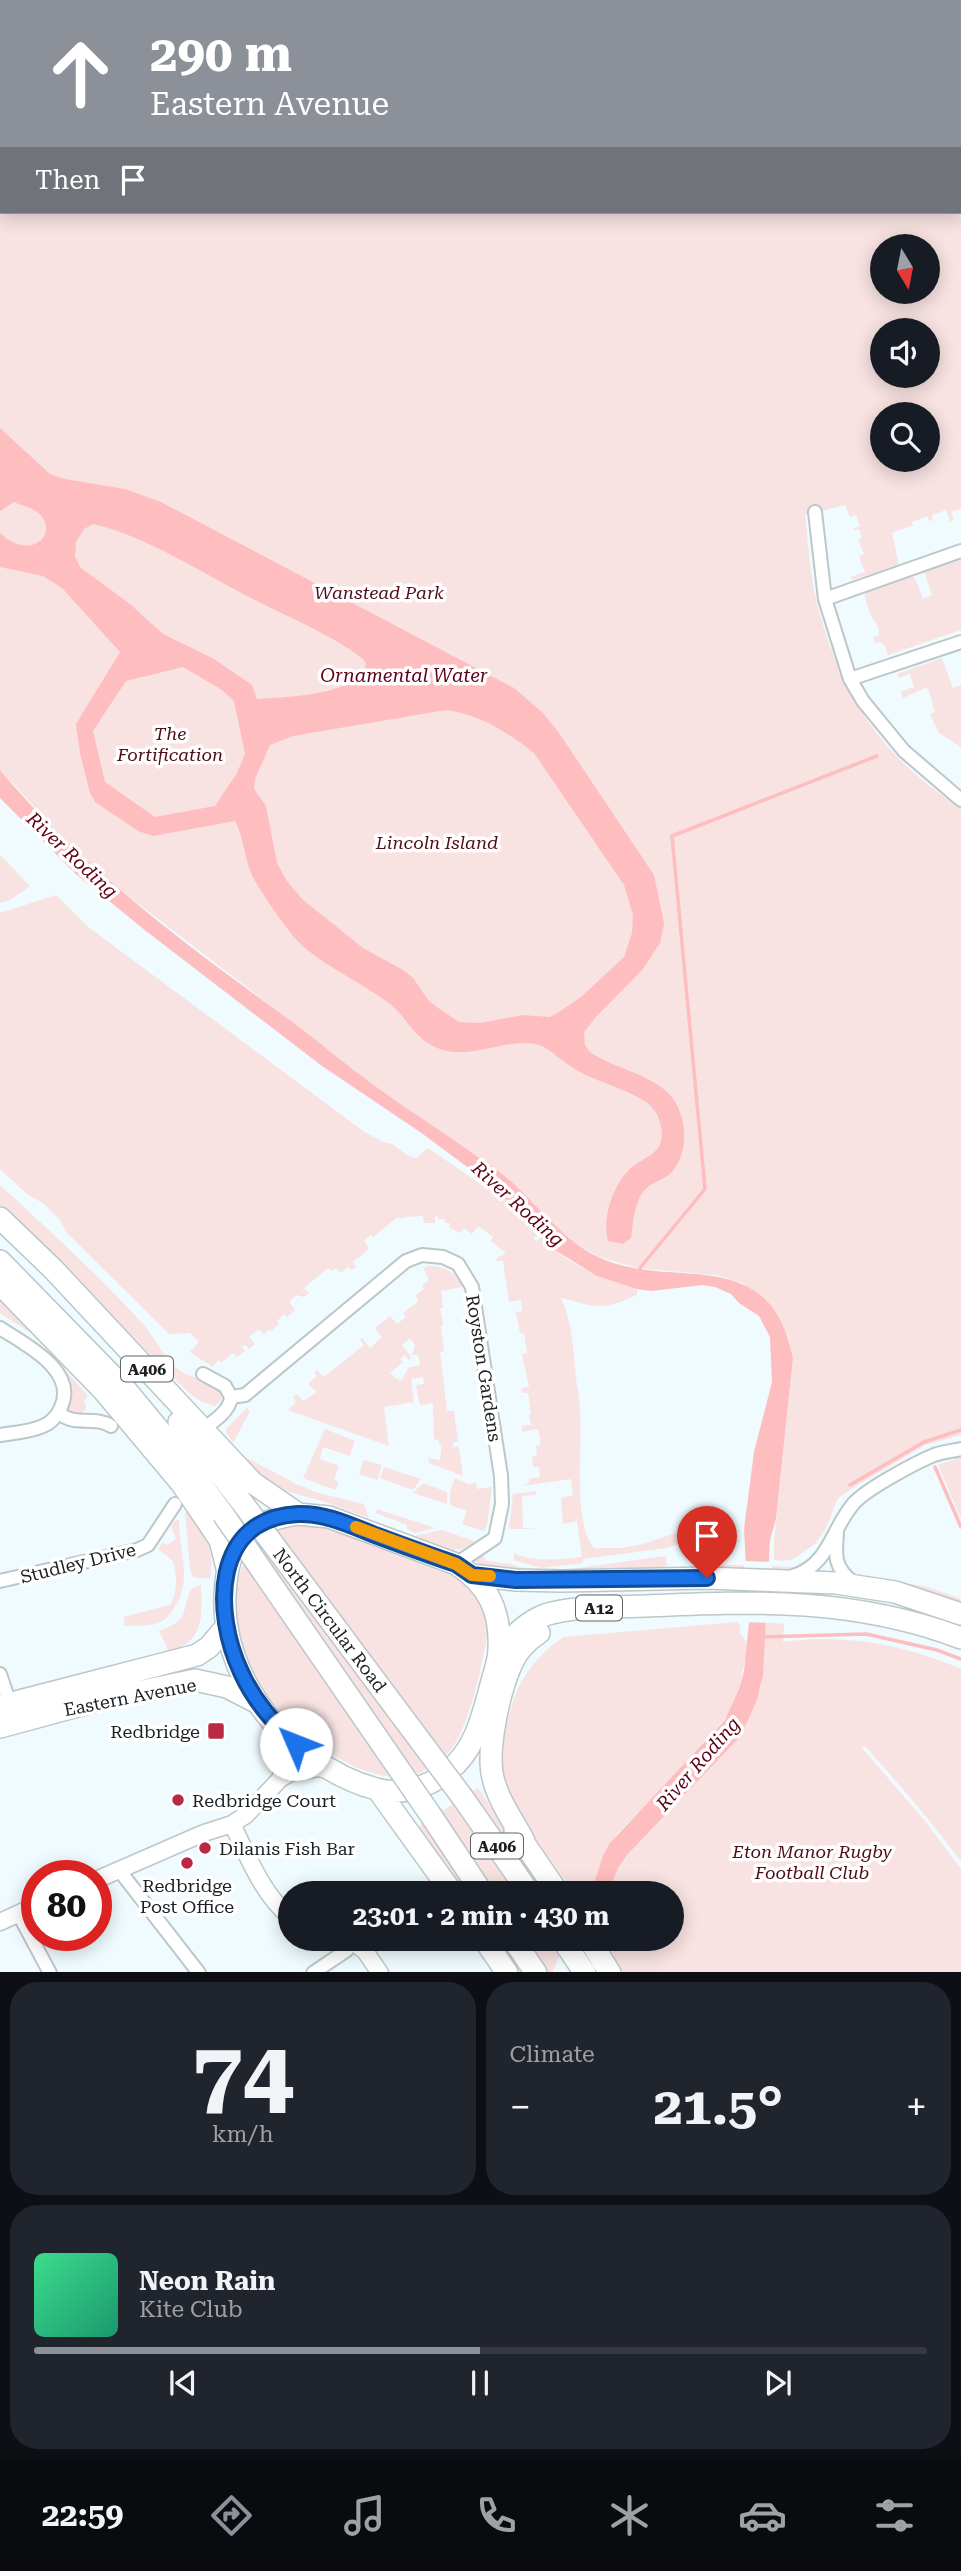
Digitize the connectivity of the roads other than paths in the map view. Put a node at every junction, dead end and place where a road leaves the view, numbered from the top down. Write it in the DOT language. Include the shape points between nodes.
graph roads {
  1 [pos="815,512"];
  2 [pos="961,551"];
  3 [pos="825,599"];
  4 [pos="961,642"];
  5 [pos="850,679"];
  6 [pos="961,800"];
  7 [pos="0,1218"];
  8 [pos="0,1237"];
  9 [pos="0,1261"];
  10 [pos="0,1284"];
  11 [pos="0,1328"];
  12 [pos="203,1374"];
  13 [pos="238,1396"];
  14 [pos="59,1413"];
  15 [pos="111,1426"];
  16 [pos="203,1429"];
  17 [pos="0,1436"];
  18 [pos="961,1449"];
  19 [pos="176,1504"];
  20 [pos="298,1514"];
  21 [pos="838,1527"];
  22 [pos="227,1568"];
  23 [pos="464,1569"];
  24 [pos="778,1580"];
  25 [pos="0,1581"];
  26 [pos="856,1584"];
  27 [pos="711,1603"];
  28 [pos="961,1614"];
  29 [pos="225,1628"];
  30 [pos="961,1639"];
  31 [pos="500,1651"];
  32 [pos="0,1674"];
  33 [pos="100,1700"];
  34 [pos="258,1703"];
  35 [pos="4,1704"];
  36 [pos="0,1727"];
  37 [pos="480,1729"];
  38 [pos="286,1734"];
  39 [pos="331,1770"];
  40 [pos="280,1780"];
  41 [pos="378,1790"];
  42 [pos="232,1824"];
  43 [pos="524,1841"];
  44 [pos="119,1870"];
  45 [pos="112,1873"];
  46 [pos="444,1881"];
  47 [pos="474,1881"];
  48 [pos="521,1881"];
  49 [pos="550,1881"];
  50 [pos="278,1907"];
  51 [pos="21,1912"];
  52 [pos="18,1913"];
  53 [pos="0,1922"];
  54 [pos="345,1951"];
  55 [pos="365,1951"];
  56 [pos="492,1951"];
  57 [pos="521,1951"];
  58 [pos="569,1951"];
  59 [pos="597,1951"];
  60 [pos="50,1972"];
  61 [pos="199,1972"];
  62 [pos="313,1972"];
  63 [pos="380,1972"];
  64 [pos="507,1972"];
  65 [pos="536,1972"];
  66 [pos="584,1972"];
  67 [pos="610,1972"];
  1 -- 3 [label="street"];
  2 -- 3 [label="street"];
  3 -- 5 [label="street"];
  4 -- 5 [label="street"];
  5 -- 6 [label="street" via="904,751"];
  7 -- 16 [label="highway, A406"];
  8 -- 48 [label="highway, North Circular Road / A406, bridge" via="195,1440"];
  9 -- 47 [label="highway, North Circular Road / A406, bridge" via="125,1389 178,1453"];
  10 -- 22 [label="highway, A406" via="104,1391 182,1485 220,1540"];
  11 -- 14 [label="street" via="57,1371 64,1393"];
  12 -- 13 [label="street"];
  13 -- 16 [label="street, Royston Gardens"];
  13 -- 23 [label="street, Royston Gardens" via="406,1261 422,1255 443,1256 458,1264 472,1287 478,1316 502,1504 495,1538"];
  14 -- 15 [label="street" via="72,1421 101,1420"];
  14 -- 17 [label="street" via="43,1427"];
  16 -- 20 [label="highway, A406" via="253,1483"];
  18 -- 21 [label="street" via="936,1454 876,1487 859,1499"];
  19 -- 25 [label="street, Studley Drive" via="148,1545 137,1550"];
  20 -- 22 [label="highway, A12" via="253,1527 233,1548"];
  20 -- 23 [label="highway, A12" via="329,1517"];
  21 -- 24 [label="street" via="816,1565"];
  21 -- 26 [label="street" via="837,1565"];
  22 -- 29 [label="highway, A12"];
  23 -- 24 [label="highway, A12" via="516,1580"];
  23 -- 31 [label="highway, A12" via="481,1584 495,1611"];
  24 -- 26 [label="highway, A12"];
  26 -- 28 [label="highway, A12" via="895,1591"];
  27 -- 30 [label="highway, A12" via="850,1608 898,1617"];
  27 -- 31 [label="highway, A12" via="547,1614 525,1625"];
  27 -- 43 [label="highway, A406" via="674,1616 555,1625 522,1648 503,1693 490,1759 497,1793"];
  29 -- 34 [label="highway, A12"];
  29 -- 35 [label="highway, Eastern Avenue" via="197,1655"];
  31 -- 37 [label="highway, A12"];
  32 -- 35 [label="street"];
  33 -- 34 [label="highway, Eastern Avenue / A12" via="195,1680 227,1687"];
  33 -- 35 [label="street" via="18,1712"];
  33 -- 36 [label="highway, Eastern Avenue / A12"];
  34 -- 38 [label="highway, A12"];
  37 -- 41 [label="highway, A12" via="455,1766 433,1783"];
  37 -- 43 [label="highway, A406" via="488,1790"];
  38 -- 39 [label="highway, A12"];
  38 -- 40 [label="street"];
  39 -- 40 [label="street" via="302,1769"];
  39 -- 41 [label="highway, A12"];
  40 -- 42 [label="street"];
  41 -- 46 [label="highway"];
  42 -- 44 [label="street"];
  42 -- 50 [label="street"];
  43 -- 49 [label="highway, A406"];
  44 -- 45 [label="street"];
  44 -- 61 [label="street"];
  51 -- 52 [label="street"];
  52 -- 53 [label="street"];
  52 -- 60 [label="street"];
  54 -- 62 [label="street"];
  55 -- 63 [label="street"];
  56 -- 64 [label="highway"];
  57 -- 65 [label="highway"];
  58 -- 66 [label="highway"];
  59 -- 67 [label="highway"];
}
